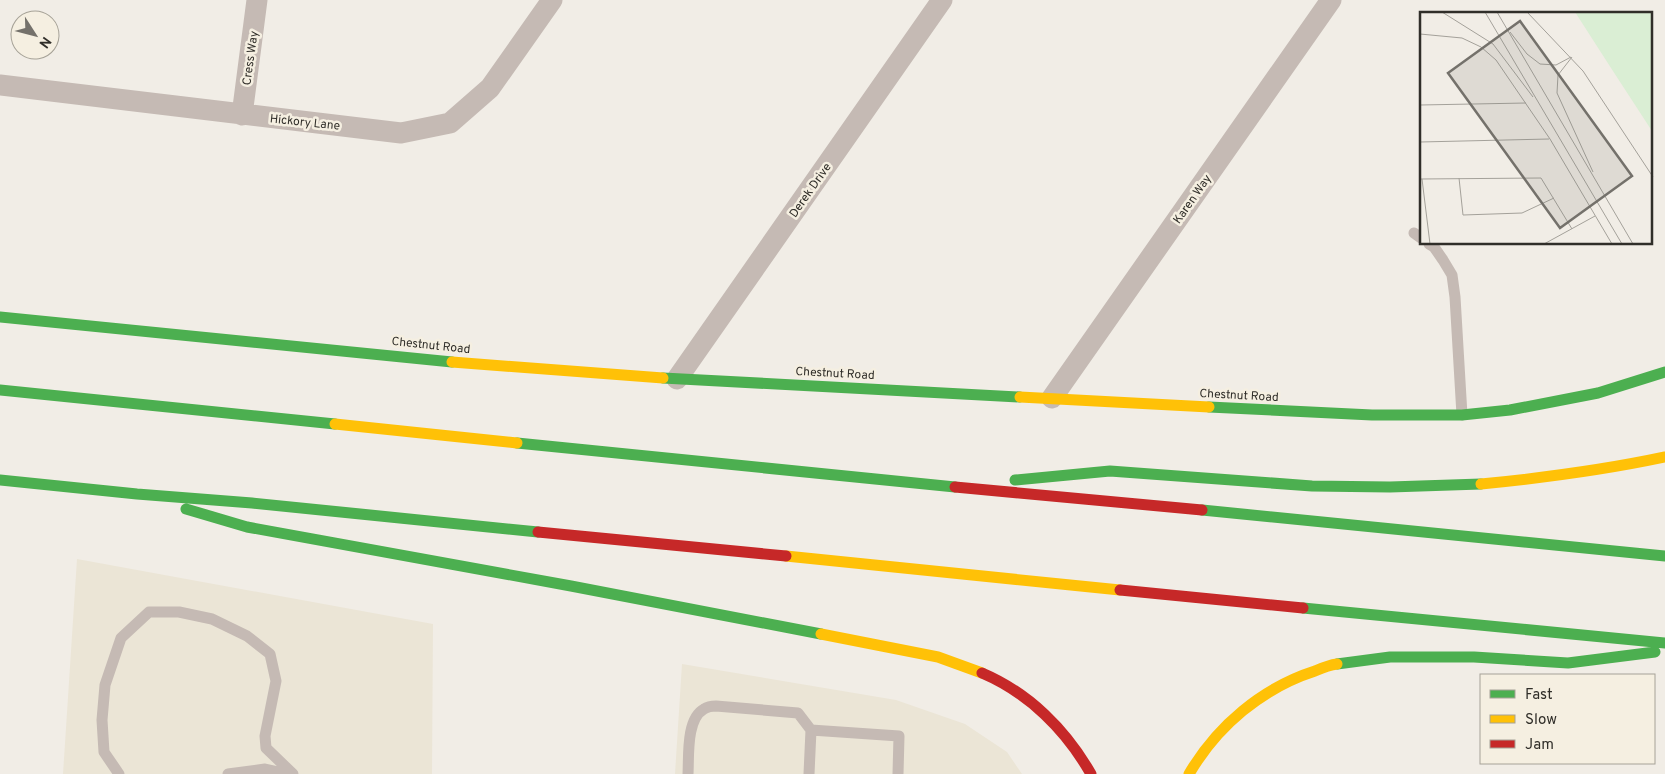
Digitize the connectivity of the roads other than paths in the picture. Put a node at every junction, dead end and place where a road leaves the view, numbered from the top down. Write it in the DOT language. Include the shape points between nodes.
graph roads {
  1 [pos="257,0"];
  2 [pos="552,0"];
  3 [pos="942,0"];
  4 [pos="1331,0"];
  5 [pos="0,85"];
  6 [pos="242,115"];
  7 [pos="1431,245"];
  8 [pos="0,317"];
  9 [pos="1665,372"];
  10 [pos="677,379"];
  11 [pos="0,390"];
  12 [pos="1052,398"];
  13 [pos="1462,415"];
  14 [pos="1665,457"];
  15 [pos="0,480"];
  16 [pos="942,486"];
  17 [pos="137,494"];
  18 [pos="1665,556"];
  19 [pos="1665,642"];
  20 [pos="1665,651"];
  21 [pos="811,730"];
  22 [pos="118,774"];
  23 [pos="228,774"];
  24 [pos="288,774"];
  25 [pos="293,774"];
  26 [pos="688,774"];
  27 [pos="809,774"];
  28 [pos="898,774"];
  29 [pos="1091,774"];
  30 [pos="1189,774"];
  1 -- 6 [label="street, Cress Way"];
  2 -- 6 [label="street, Hickory Lane" via="490,88 450,123 401,133"];
  3 -- 10 [label="street, Derek Drive"];
  4 -- 12 [label="street, Karen Way"];
  5 -- 6 [label="street, Hickory Lane"];
  7 -- 13 [label="lane" via="1452,275"];
  8 -- 10 [label="main road, Chestnut Road" via="506,367"];
  9 -- 13 [label="main road, Chestnut Road" via="1590,395"];
  10 -- 12 [label="main road, Chestnut Road"];
  11 -- 16 [label="main road"];
  12 -- 13 [label="main road, Chestnut Road" via="1372,415"];
  14 -- 16 [label="main road" via="1558,476 1473,485 1312,486 1110,471"];
  15 -- 17 [label="main road"];
  16 -- 18 [label="main road"];
  17 -- 19 [label="main road"];
  17 -- 29 [label="main road" via="246,527 938,657 1004,684 1040,710 1064,734"];
  20 -- 30 [label="main road" via="1568,663 1474,657 1390,658 1332,665 1296,677 1260,697 1224,727"];
  21 -- 26 [label="lane" via="798,713 716,706 704,709 693,721 690,733"];
  21 -- 27 [label="lane"];
  21 -- 28 [label="lane" via="899,736"];
  22 -- 25 [label="lane" via="104,752 102,720 105,685 121,638 149,612 179,612 212,619 247,636 270,654 276,680 265,736 266,748"];
  23 -- 24 [label="lane" via="265,769"];
}
